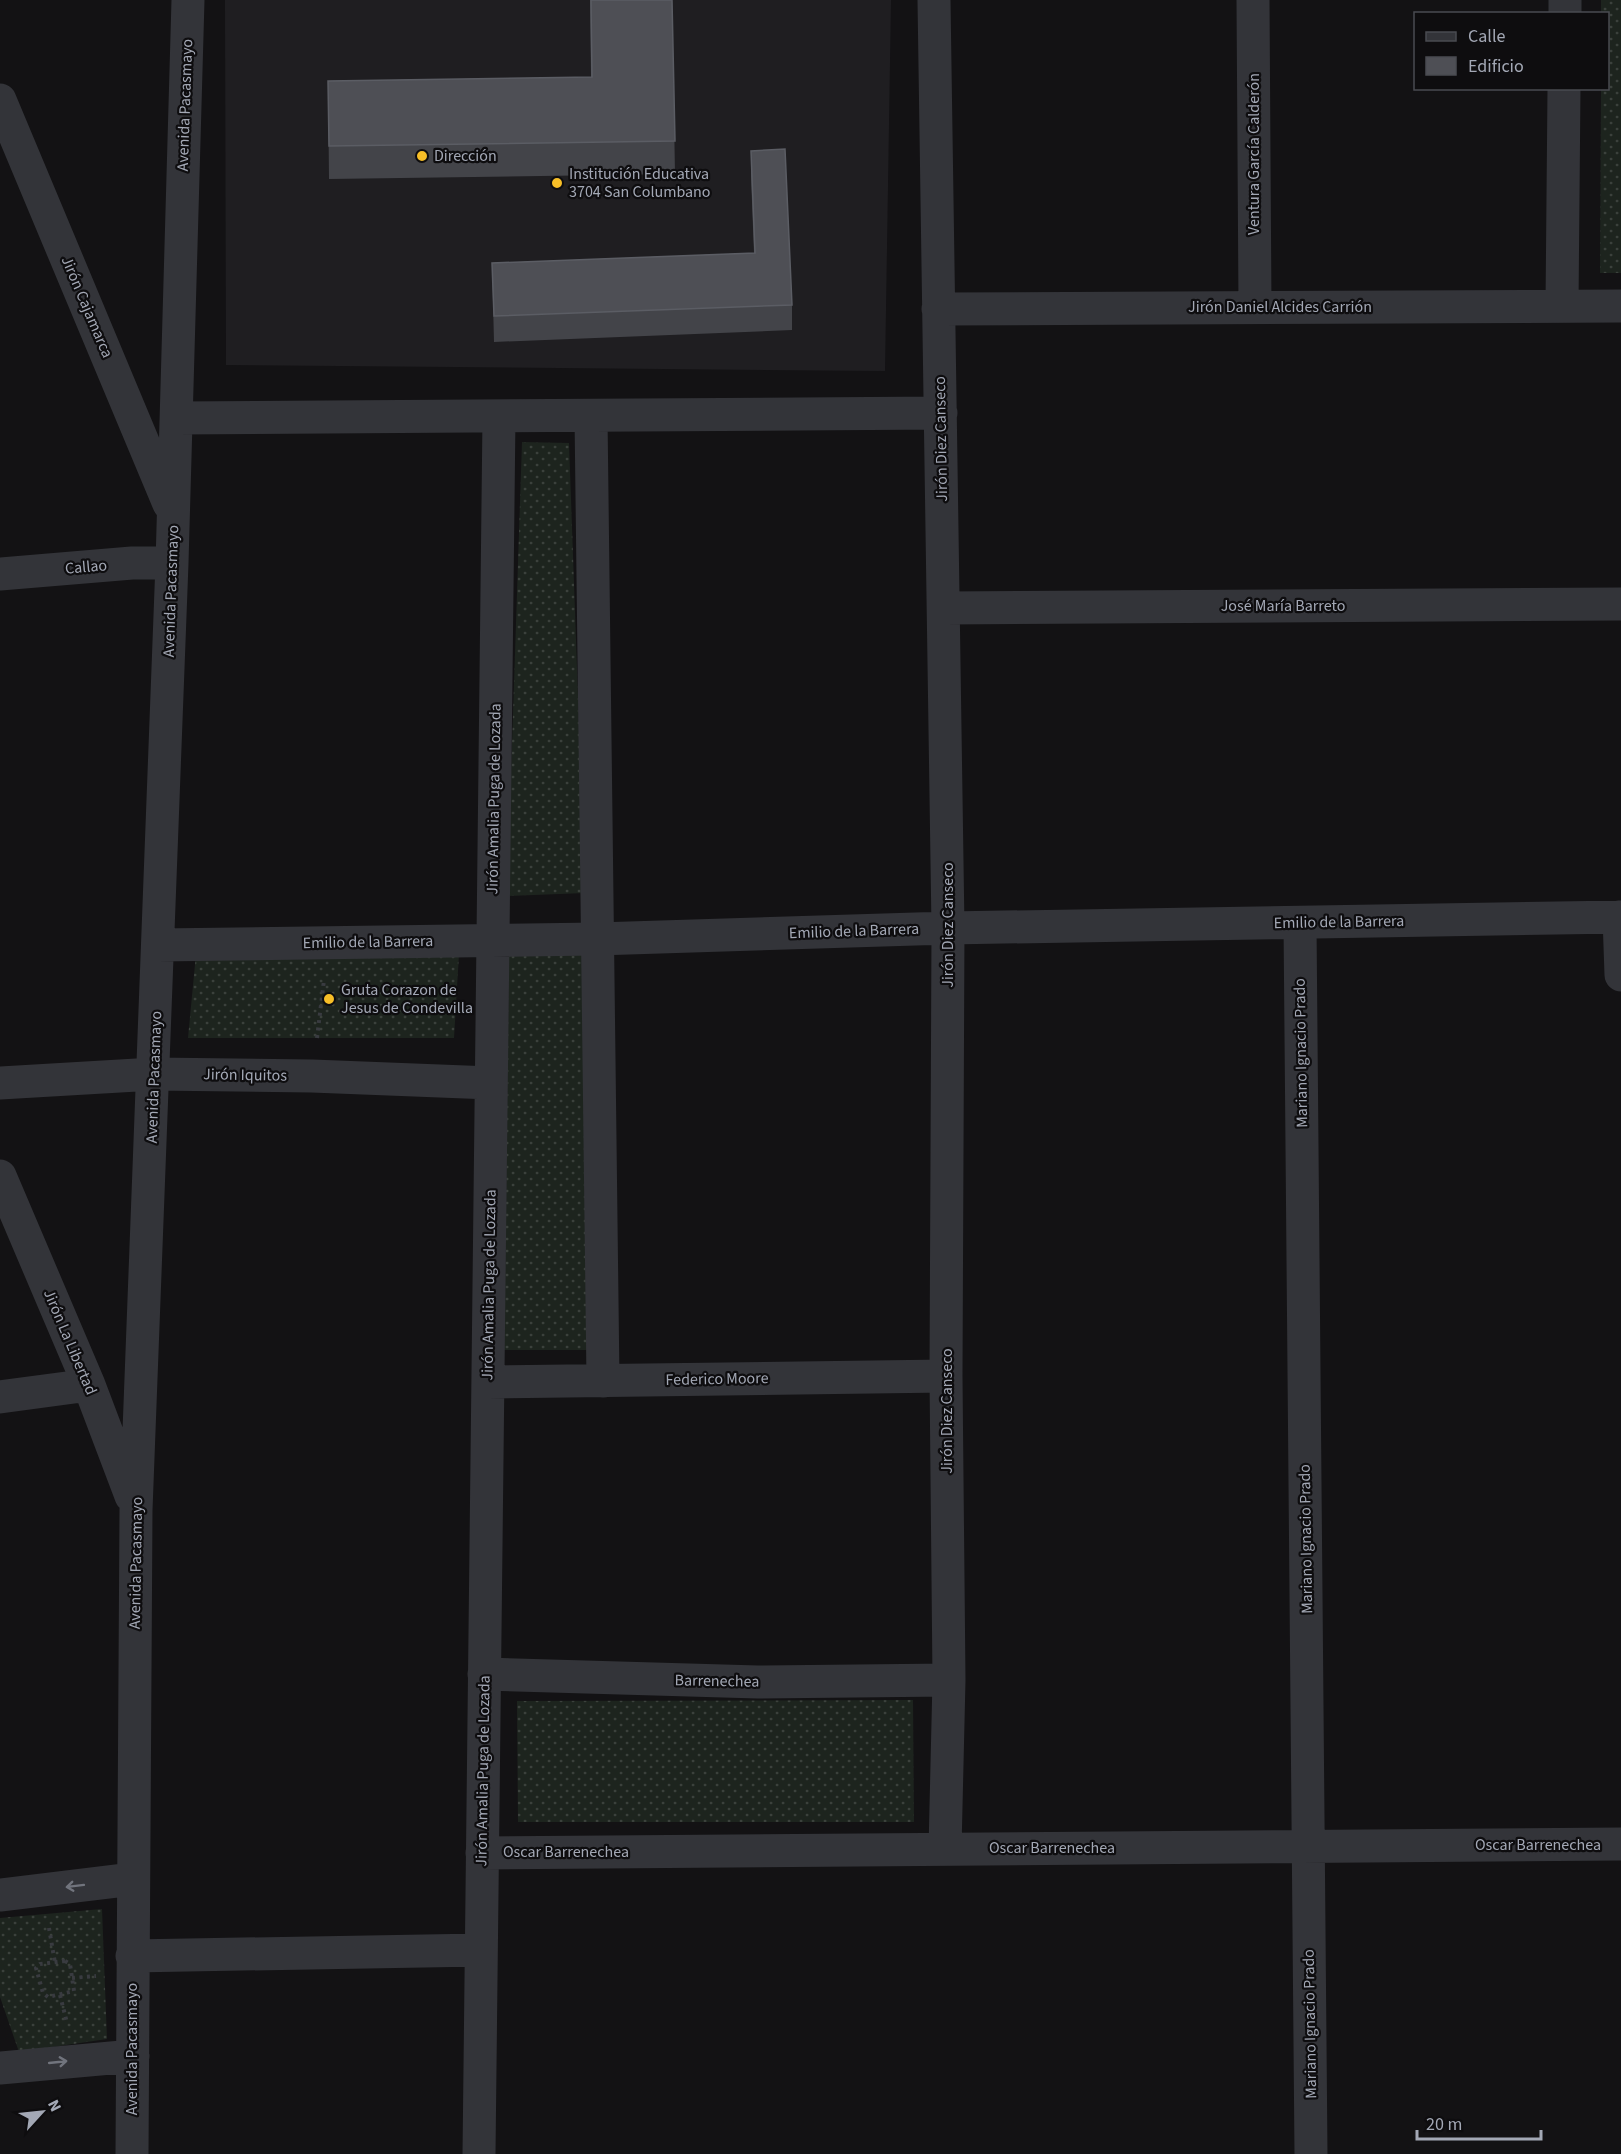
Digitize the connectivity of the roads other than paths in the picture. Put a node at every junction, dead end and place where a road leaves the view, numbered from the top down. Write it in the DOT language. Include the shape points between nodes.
graph roads {
  1 [pos="188,0"];
  2 [pos="934,0"];
  3 [pos="1253,0"];
  4 [pos="1564,90"];
  5 [pos="0,100"];
  6 [pos="1562,306"];
  7 [pos="1621,306"];
  8 [pos="1255,307"];
  9 [pos="938,309"];
  10 [pos="941,413"];
  11 [pos="499,416"];
  12 [pos="591,416"];
  13 [pos="177,418"];
  14 [pos="173,514"];
  15 [pos="172,563"];
  16 [pos="0,574"];
  17 [pos="1621,604"];
  18 [pos="945,608"];
  19 [pos="1620,917"];
  20 [pos="1300,923"];
  21 [pos="948,928"];
  22 [pos="597,939"];
  23 [pos="492,941"];
  24 [pos="158,945"];
  25 [pos="1621,975"];
  26 [pos="154,1074"];
  27 [pos="0,1083"];
  28 [pos="491,1083"];
  29 [pos="0,1176"];
  30 [pos="946,1376"];
  31 [pos="603,1381"];
  32 [pos="488,1382"];
  33 [pos="89,1385"];
  34 [pos="0,1397"];
  35 [pos="136,1510"];
  36 [pos="484,1674"];
  37 [pos="949,1680"];
  38 [pos="1621,1844"];
  39 [pos="1308,1846"];
  40 [pos="945,1849"];
  41 [pos="482,1853"];
  42 [pos="133,1879"];
  43 [pos="0,1895"];
  44 [pos="481,1950"];
  45 [pos="132,1956"];
  46 [pos="133,2056"];
  47 [pos="0,2068"];
  48 [pos="132,2154"];
  49 [pos="479,2154"];
  50 [pos="1311,2154"];
  1 -- 13 [label="street, Avenida Pacasmayo"];
  2 -- 9 [label="street, Jirón Diez Canseco"];
  3 -- 8 [label="street, Ventura García Calderón"];
  4 -- 6 [label="street"];
  5 -- 14 [label="street, Jirón Cajamarca"];
  6 -- 7 [label="street, Jirón Daniel Alcides Carrión"];
  6 -- 8 [label="street, Jirón Daniel Alcides Carrión"];
  8 -- 9 [label="street, Jirón Daniel Alcides Carrión"];
  9 -- 10 [label="street, Jirón Diez Canseco"];
  10 -- 12 [label="street"];
  10 -- 18 [label="street, Jirón Diez Canseco"];
  11 -- 12 [label="street"];
  11 -- 13 [label="street"];
  11 -- 23 [label="street, Jirón Amalia Puga de Lozada"];
  12 -- 22 [label="street"];
  13 -- 14 [label="street, Avenida Pacasmayo"];
  14 -- 15 [label="street, Avenida Pacasmayo"];
  15 -- 16 [label="street, Callao"];
  15 -- 24 [label="street, Avenida Pacasmayo"];
  17 -- 18 [label="street, José María Barreto"];
  18 -- 21 [label="street, Jirón Diez Canseco"];
  19 -- 20 [label="street, Emilio de la Barrera"];
  19 -- 25 [label="street"];
  20 -- 21 [label="street, Emilio de la Barrera"];
  20 -- 39 [label="street, Mariano Ignacio Prado"];
  21 -- 22 [label="street, Emilio de la Barrera"];
  21 -- 30 [label="street, Jirón Diez Canseco"];
  22 -- 23 [label="street, Emilio de la Barrera"];
  22 -- 31 [label="street"];
  23 -- 24 [label="street, Emilio de la Barrera"];
  23 -- 28 [label="street, Jirón Amalia Puga de Lozada"];
  24 -- 26 [label="street, Avenida Pacasmayo"];
  26 -- 27 [label="street, Jirón Iquitos"];
  26 -- 28 [label="street, Jirón Iquitos"];
  26 -- 35 [label="street, Avenida Pacasmayo"];
  28 -- 32 [label="street, Jirón Amalia Puga de Lozada"];
  29 -- 33 [label="street, Jirón La Libertad"];
  30 -- 31 [label="street, Federico Moore"];
  30 -- 37 [label="street, Jirón Diez Canseco"];
  31 -- 32 [label="street, Federico Moore"];
  32 -- 36 [label="street, Jirón Amalia Puga de Lozada"];
  33 -- 34 [label="street"];
  33 -- 35 [label="street, Jirón La Libertad"];
  35 -- 42 [label="street, Avenida Pacasmayo"];
  36 -- 37 [label="street, Barrenechea" via="759,1682"];
  36 -- 41 [label="street, Jirón Amalia Puga de Lozada"];
  37 -- 40 [label="street, Jirón Diez Canseco"];
  38 -- 39 [label="street, Oscar Barrenechea"];
  39 -- 40 [label="street, Oscar Barrenechea"];
  39 -- 50 [label="street, Mariano Ignacio Prado"];
  40 -- 41 [label="street, Oscar Barrenechea"];
  41 -- 44 [label="street, Jirón Amalia Puga de Lozada"];
  42 -- 43 [label="street, one-way"];
  42 -- 45 [label="street, Avenida Pacasmayo"];
  44 -- 45 [label="street"];
  44 -- 49 [label="street, Jirón Amalia Puga de Lozada"];
  45 -- 46 [label="street, Avenida Pacasmayo"];
  47 -- 46 [label="street, one-way"];
  46 -- 48 [label="street, Avenida Pacasmayo"];
}
